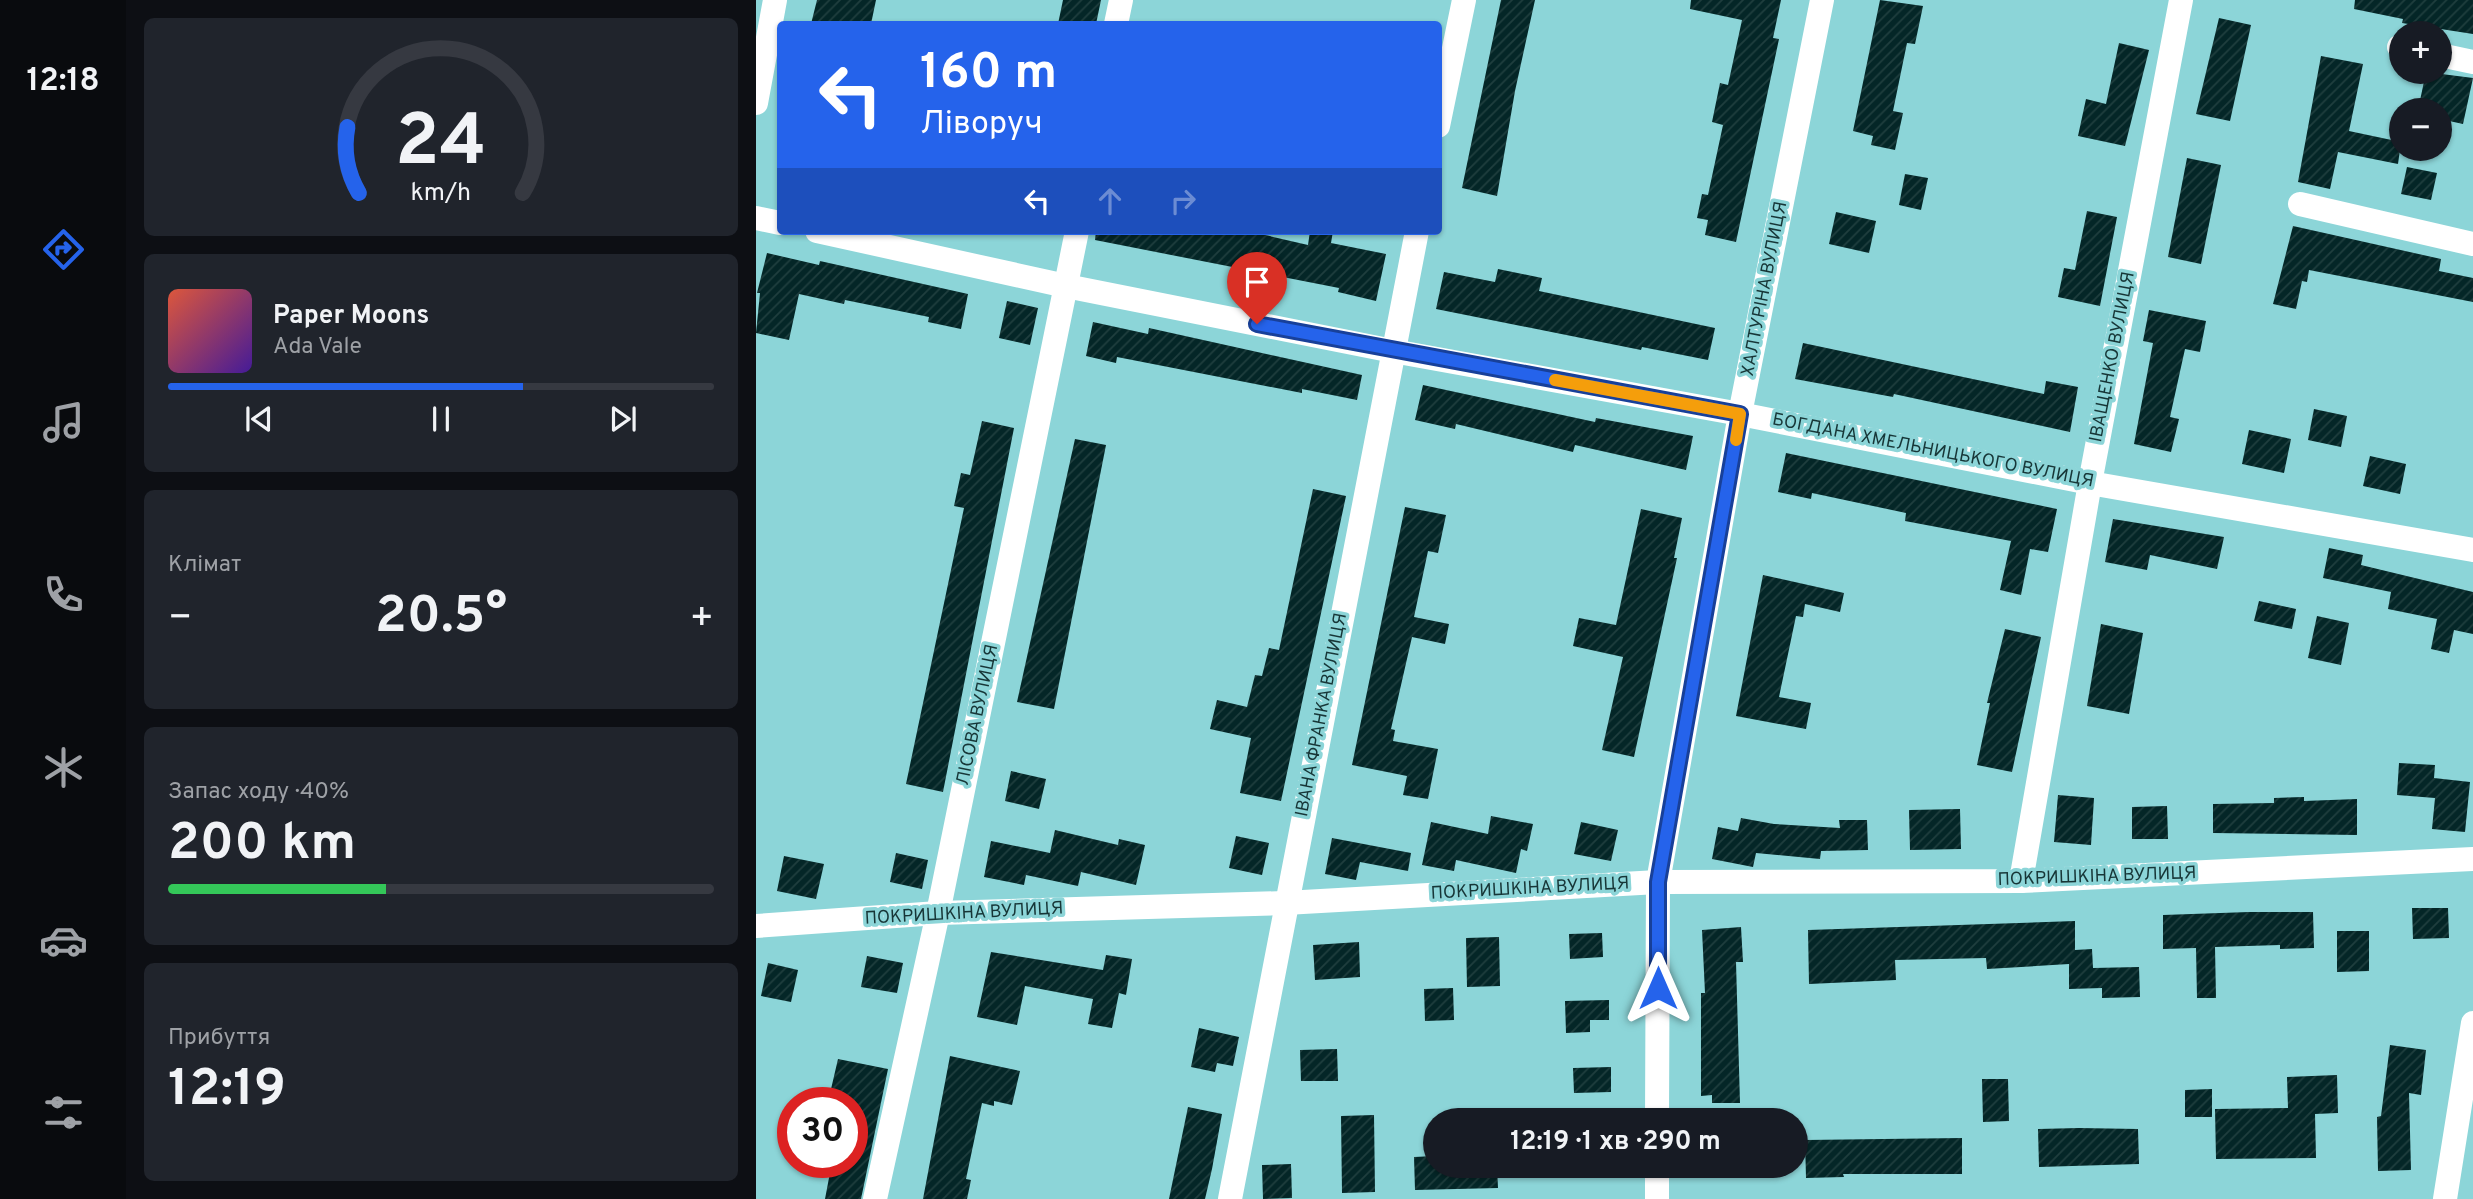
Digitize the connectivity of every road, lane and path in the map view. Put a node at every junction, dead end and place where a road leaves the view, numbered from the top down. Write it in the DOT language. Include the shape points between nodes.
graph roads {
  1 [pos="775,0"];
  2 [pos="1121,0"];
  3 [pos="1464,0"];
  4 [pos="1822,0"];
  5 [pos="2181,0"];
  6 [pos="1117,21"];
  7 [pos="2452,58"];
  8 [pos="2473,62"];
  9 [pos="756,103"];
  10 [pos="1442,107"];
  11 [pos="2300,204"];
  12 [pos="756,218"];
  13 [pos="777,222"];
  14 [pos="835,235"];
  15 [pos="1076,235"];
  16 [pos="1416,235"];
  17 [pos="2473,244"];
  18 [pos="1066,286"];
  19 [pos="1393,351"];
  20 [pos="1740,414"];
  21 [pos="2090,483"];
  22 [pos="2473,550"];
  23 [pos="2473,859"];
  24 [pos="2021,881"];
  25 [pos="1658,882"];
  26 [pos="1285,903"];
  27 [pos="938,913"];
  28 [pos="756,926"];
  29 [pos="2473,1023"];
  30 [pos="1657,1108"];
  31 [pos="1657,1178"];
  32 [pos="875,1199"];
  33 [pos="1230,1199"];
  34 [pos="1657,1199"];
  35 [pos="2445,1199"];
  1 -- 9 [label="street"];
  2 -- 6 [label="street"];
  3 -- 10 [label="street"];
  4 -- 20 [label="street, ХАЛТУРІНА ВУЛИЦЯ"];
  5 -- 21 [label="street, ІВАЩЕНКО ВУЛИЦЯ"];
  7 -- 8 [label="street"];
  11 -- 17 [label="street"];
  12 -- 13 [label="street"];
  14 -- 18 [label="street, БОГДАНА ХМЕЛЬНИЦЬКОГО ВУЛИЦЯ"];
  15 -- 18 [label="street, ЛІСОВА ВУЛИЦЯ"];
  16 -- 19 [label="street, ІВАНА ФРАНКА ВУЛИЦЯ"];
  18 -- 19 [label="street, БОГДАНА ХМЕЛЬНИЦЬКОГО ВУЛИЦЯ"];
  18 -- 27 [label="street, ЛІСОВА ВУЛИЦЯ"];
  19 -- 20 [label="street, БОГДАНА ХМЕЛЬНИЦЬКОГО ВУЛИЦЯ"];
  19 -- 26 [label="street, ІВАНА ФРАНКА ВУЛИЦЯ"];
  20 -- 21 [label="street, БОГДАНА ХМЕЛЬНИЦЬКОГО ВУЛИЦЯ"];
  20 -- 25 [label="street, ХАЛТУРІНА ВУЛИЦЯ"];
  21 -- 22 [label="street, БОГДАНА ХМЕЛЬНИЦЬКОГО ВУЛИЦЯ"];
  21 -- 24 [label="street, ІВАЩЕНКО ВУЛИЦЯ"];
  23 -- 24 [label="street, ПОКРИШКІНА ВУЛИЦЯ"];
  24 -- 25 [label="street, ПОКРИШКІНА ВУЛИЦЯ"];
  25 -- 26 [label="street, ПОКРИШКІНА ВУЛИЦЯ"];
  25 -- 30 [label="street, ХАЛТУРІНА ВУЛИЦЯ"];
  26 -- 27 [label="street, ПОКРИШКІНА ВУЛИЦЯ"];
  26 -- 33 [label="street, ІВАНА ФРАНКА ВУЛИЦЯ"];
  27 -- 28 [label="street, ПОКРИШКІНА ВУЛИЦЯ"];
  27 -- 32 [label="street, ЛІСОВА ВУЛИЦЯ"];
  29 -- 35 [label="street"];
  31 -- 34 [label="street"];
}
